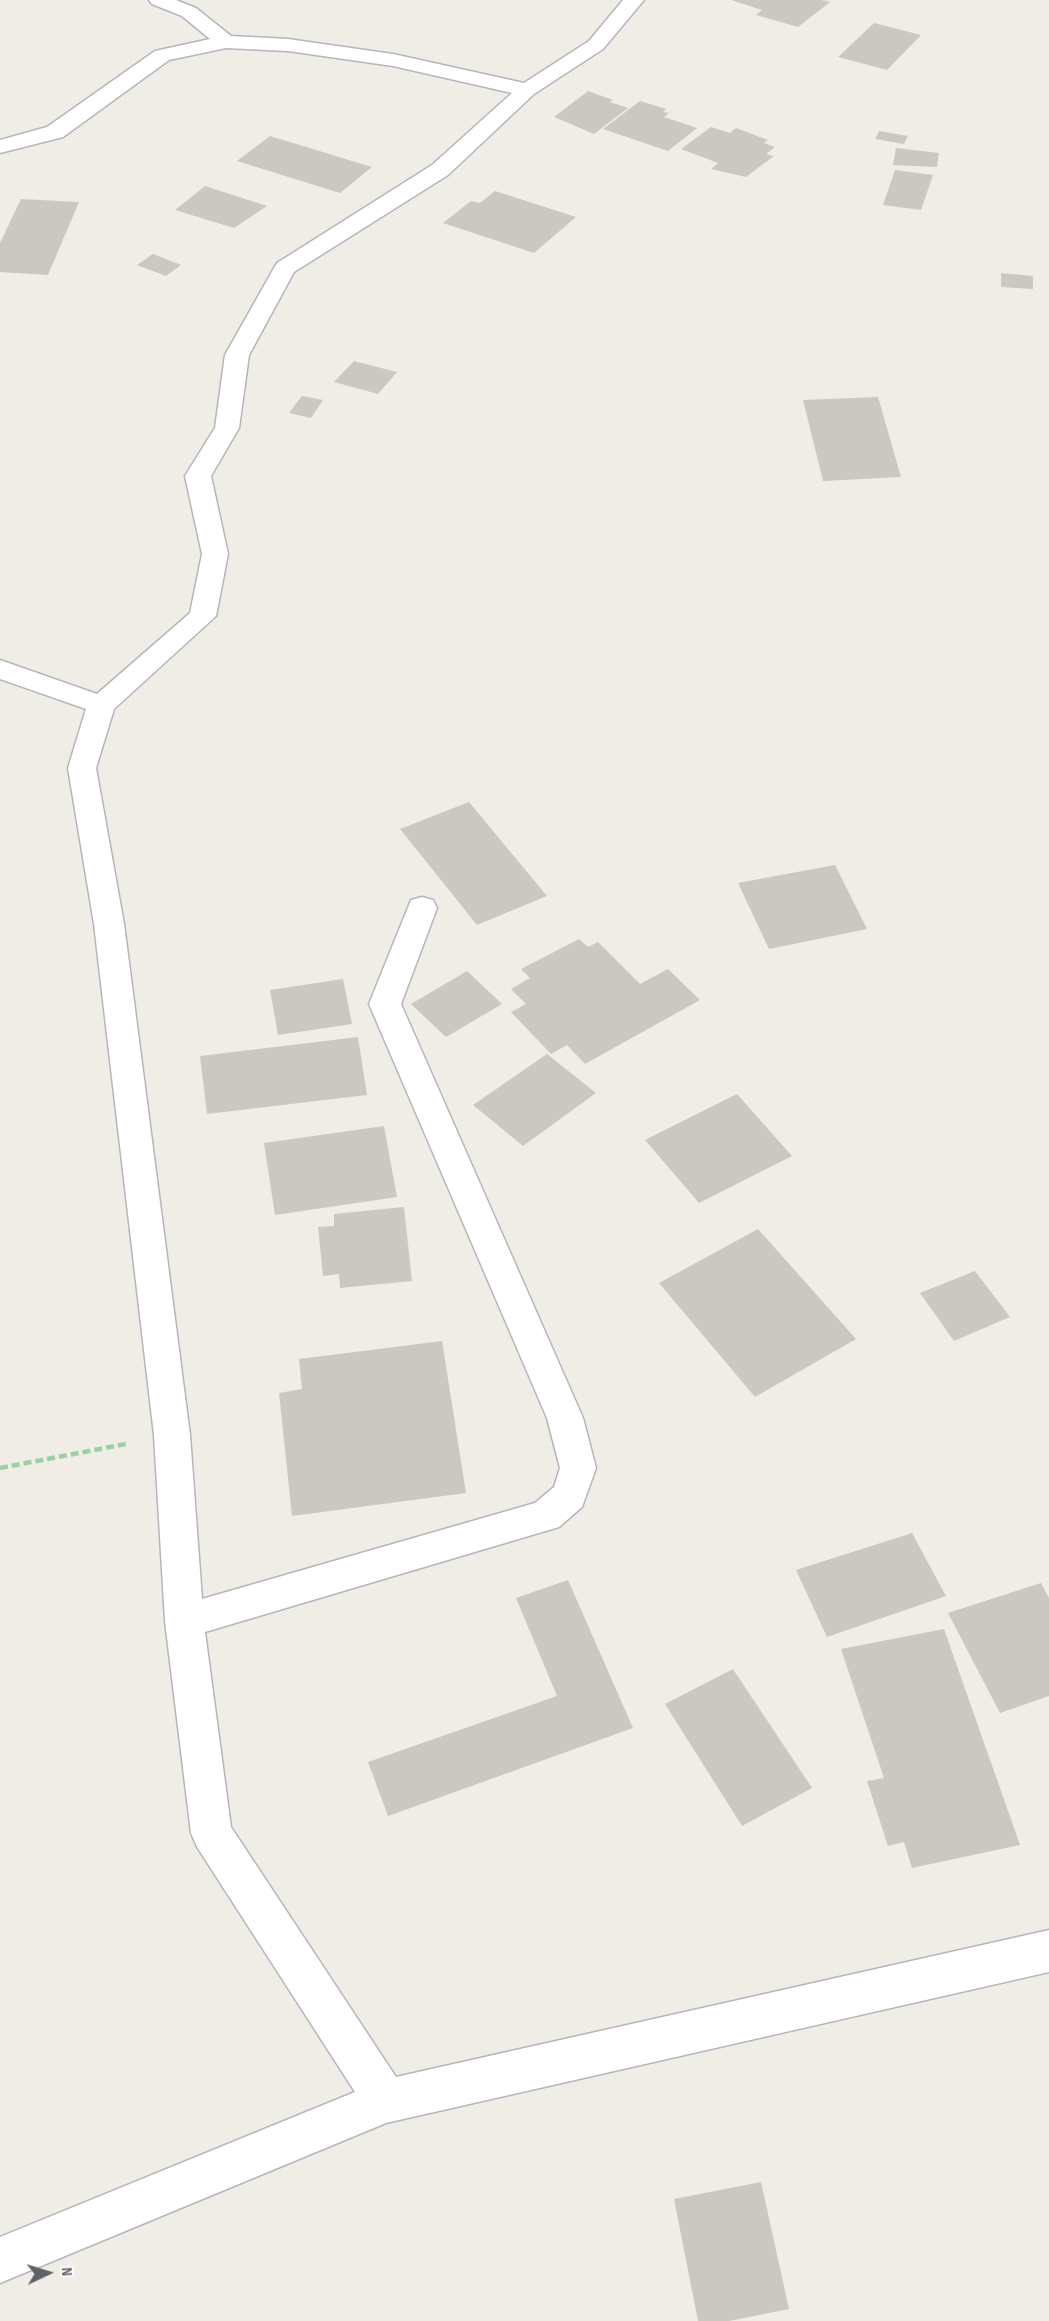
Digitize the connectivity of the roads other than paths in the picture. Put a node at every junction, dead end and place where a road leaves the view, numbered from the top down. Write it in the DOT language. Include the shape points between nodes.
graph roads {
  1 [pos="159,0"];
  2 [pos="634,0"];
  3 [pos="226,42"];
  4 [pos="527,90"];
  5 [pos="0,147"];
  6 [pos="0,669"];
  7 [pos="101,705"];
  8 [pos="422,908"];
  9 [pos="184,1621"];
  10 [pos="1049,1951"];
  11 [pos="387,2101"];
  12 [pos="0,2259"];
  1 -- 3 [label="street" via="189,12"];
  2 -- 4 [label="street" via="596,45"];
  3 -- 4 [label="street" via="288,45 393,60"];
  3 -- 5 [label="street" via="162,55 55,132"];
  4 -- 7 [label="street" via="440,170 285,268 237,354 227,428 198,476 215,554 203,616"];
  6 -- 7 [label="street"];
  7 -- 9 [label="street" via="82,768 109,924 172,1435"];
  8 -- 9 [label="street" via="385,1004 565,1418 578,1468 569,1496 546,1516"];
  9 -- 11 [label="street" via="211,1833"];
  10 -- 11 [label="street"];
  11 -- 12 [label="street"];
}
